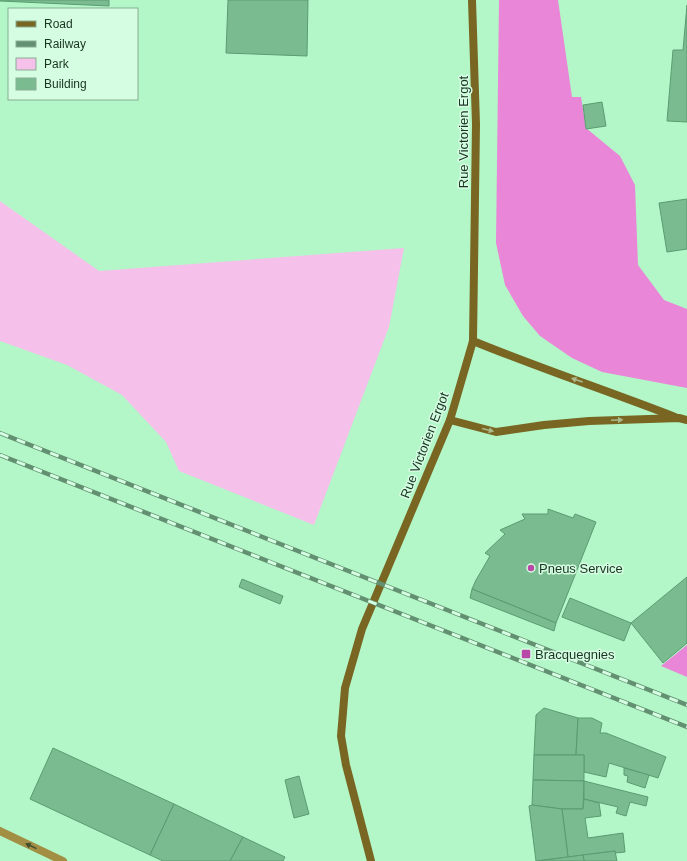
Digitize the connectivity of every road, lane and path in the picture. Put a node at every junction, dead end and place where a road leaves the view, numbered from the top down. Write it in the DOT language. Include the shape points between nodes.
graph roads {
  1 [pos="472,0"];
  2 [pos="473,341"];
  3 [pos="683,419"];
  4 [pos="450,420"];
  5 [pos="0,831"];
  6 [pos="63,861"];
  7 [pos="371,861"];
  1 -- 2 [label="street, Rue Victorien Ergot" via="476,124"];
  3 -- 2 [label="street, one-way" via="523,362"];
  2 -- 4 [label="street, Rue Victorien Ergot"];
  4 -- 3 [label="street, one-way" via="496,432 589,421"];
  4 -- 7 [label="street, Rue Victorien Ergot" via="362,629 345,688 341,736"];
  6 -- 5 [label="street, one-way"];
}
